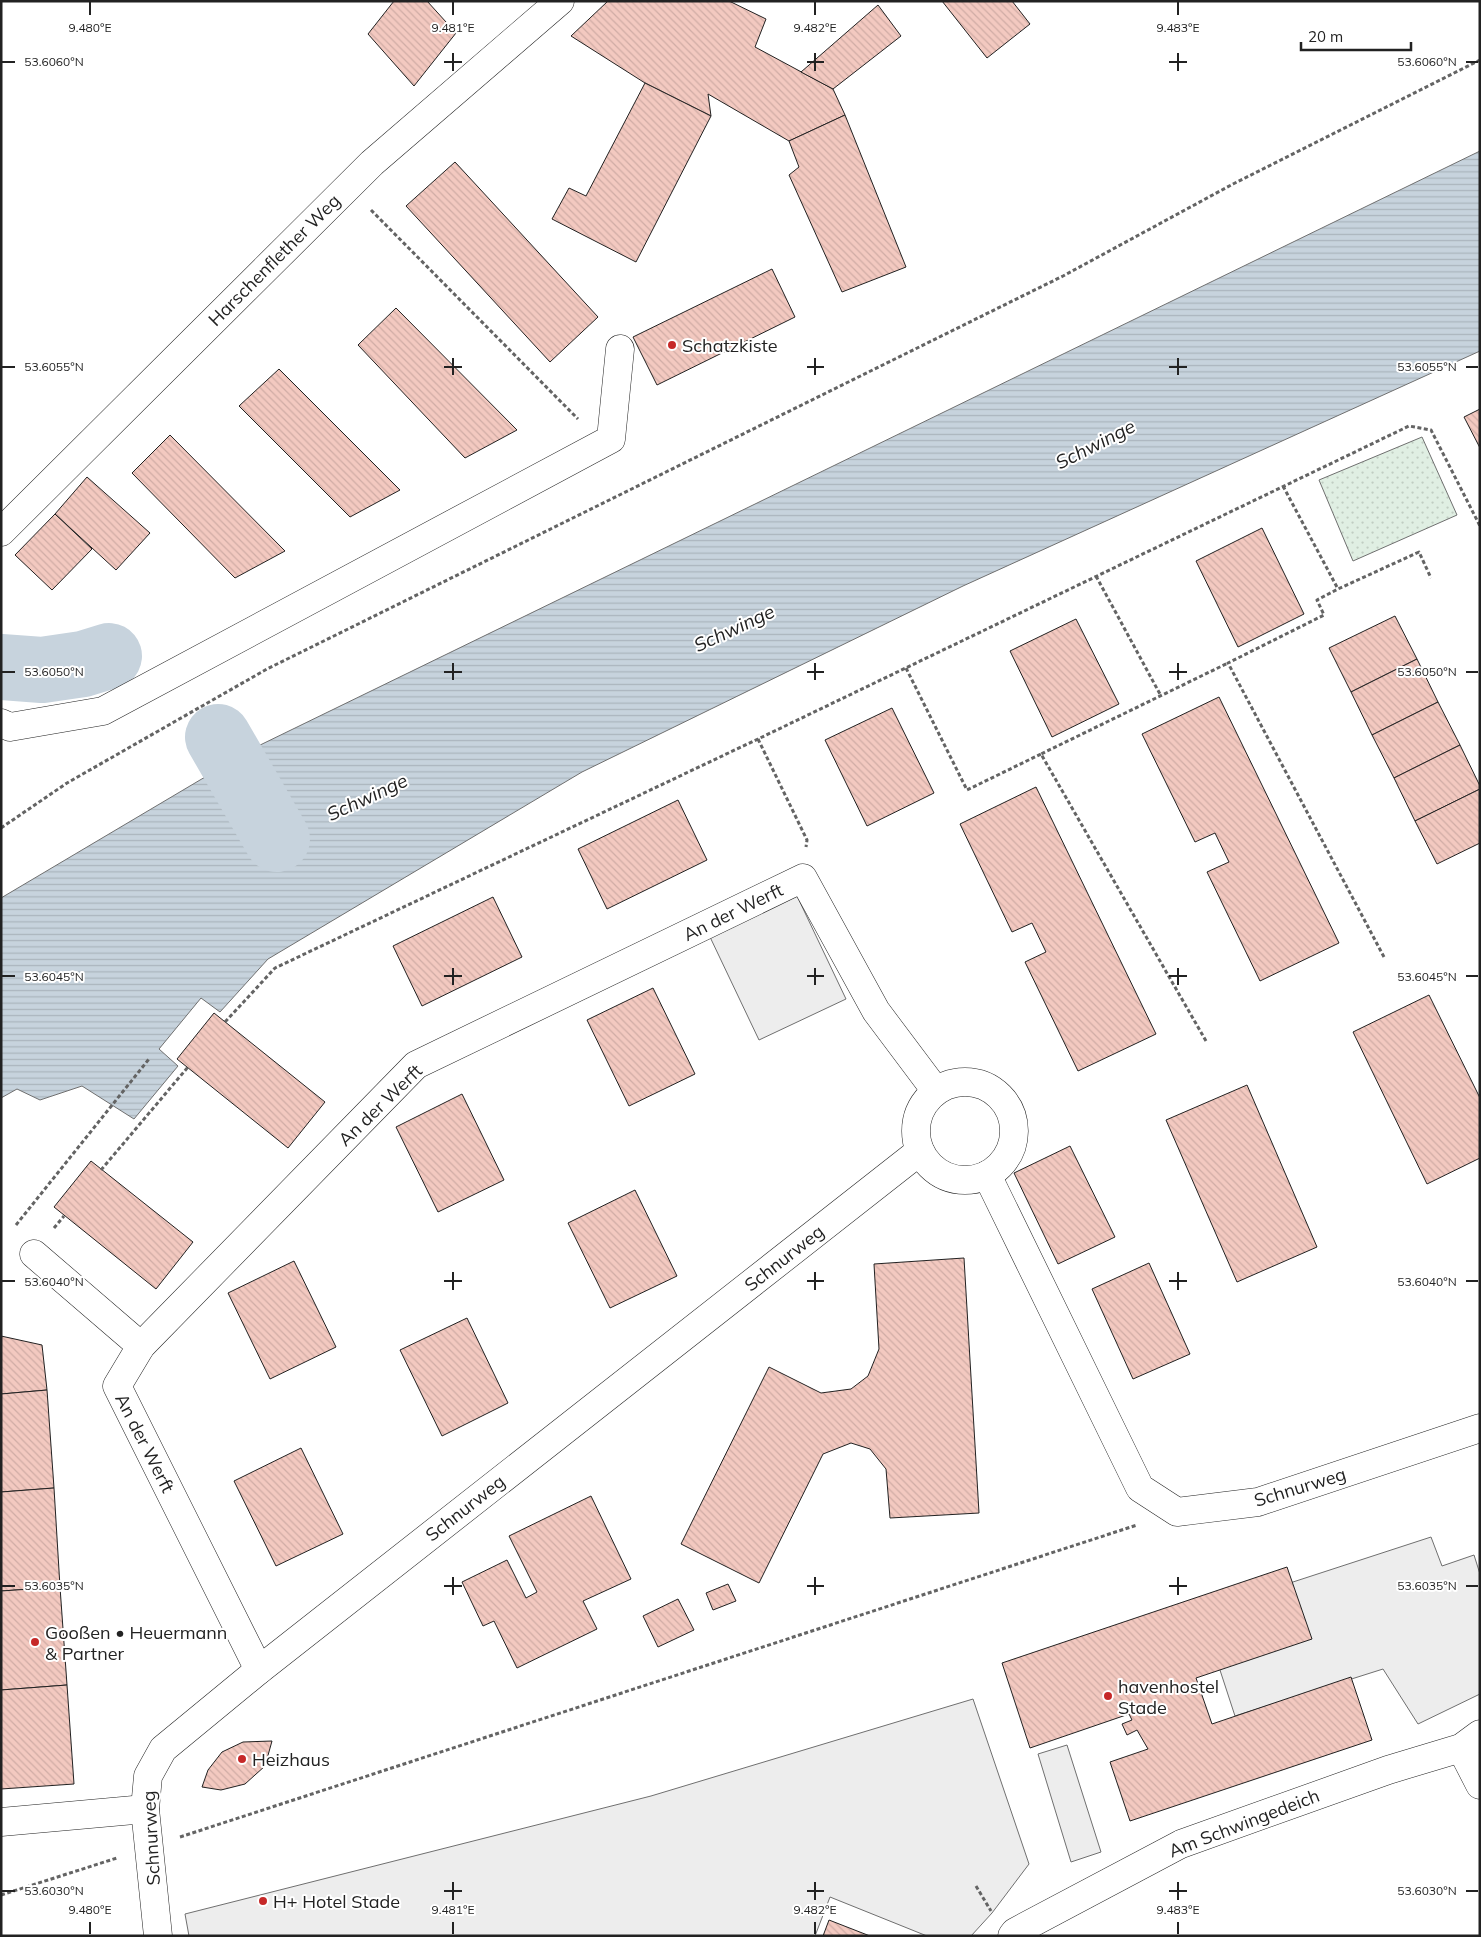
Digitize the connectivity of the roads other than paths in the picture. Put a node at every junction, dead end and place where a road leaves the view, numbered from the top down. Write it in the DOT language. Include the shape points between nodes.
graph roads {
  1 [pos="560,1"];
  2 [pos="620,349"];
  3 [pos="1,532"];
  4 [pos="1,724"];
  5 [pos="936,1091"];
  6 [pos="920,1151"];
  7 [pos="987,1174"];
  8 [pos="34,1254"];
  9 [pos="141,1346"];
  10 [pos="1480,1428"];
  11 [pos="259,1670"];
  12 [pos="1470,1741"];
  13 [pos="1480,1784"];
  14 [pos="145,1808"];
  15 [pos="1,1822"];
  16 [pos="158,1936"];
  17 [pos="1012,1936"];
  1 -- 3 [label="street, Harschenflether Weg" via="372,162"];
  2 -- 4 [label="street" via="611,439 103,711 10,727"];
  5 -- 6 [label="street" via="924,1103 917,1118 916,1135"];
  5 -- 7 [label="street" via="950,1084 980,1084 1005,1103 1012,1116 1012,1145 998,1167"];
  5 -- 9 [label="street, An der Werft" via="876,1011 803,878 416,1065"];
  6 -- 7 [label="street" via="928,1164 941,1174 956,1179 972,1179"];
  6 -- 11 [label="street, Schnurweg"];
  7 -- 10 [label="street, Schnurweg" via="1140,1488 1176,1512 1258,1502"];
  8 -- 9 [label="street"];
  9 -- 11 [label="street, An der Werft" via="117,1386"];
  11 -- 14 [label="street, Schnurweg" via="164,1749 148,1776"];
  12 -- 13 [label="street, Am Schwingedeich"];
  12 -- 17 [label="street, Am Schwingedeich" via="1181,1844"];
  14 -- 15 [label="street"];
  14 -- 16 [label="street, Schnurweg"];
}
